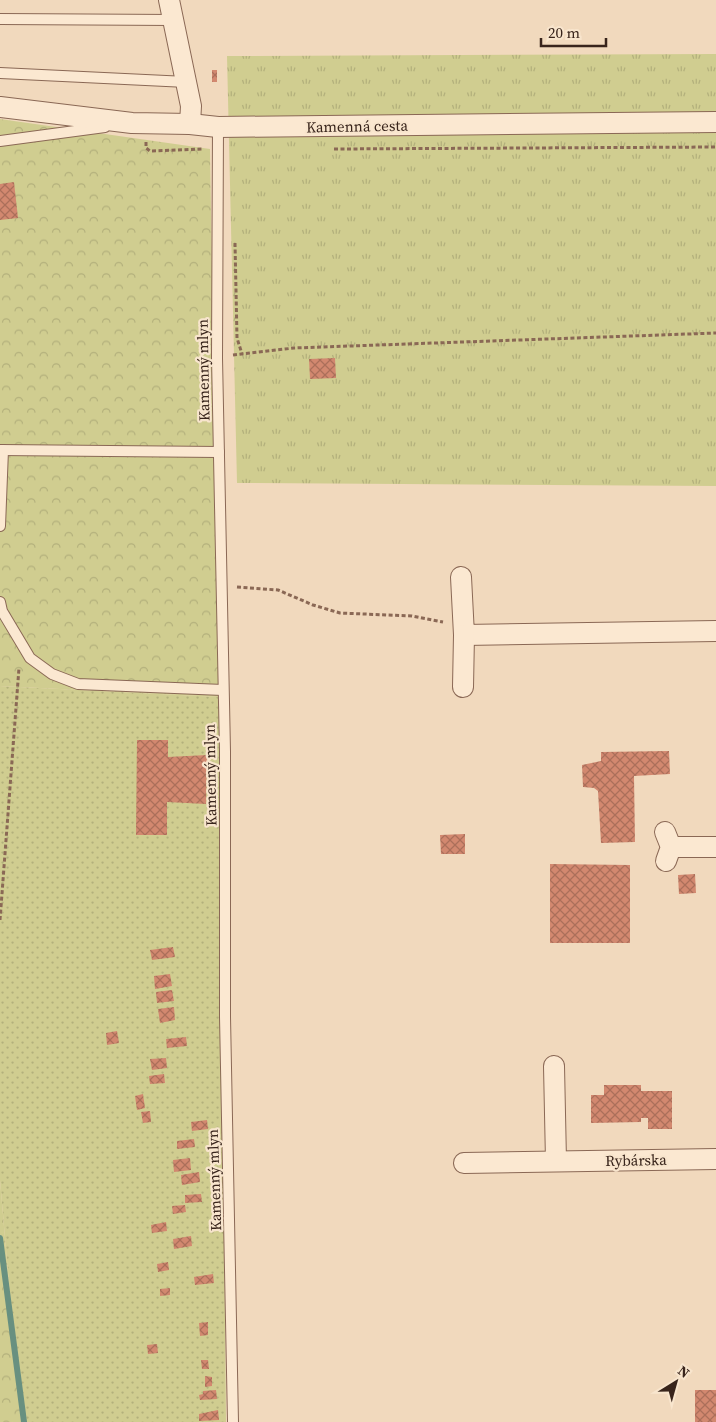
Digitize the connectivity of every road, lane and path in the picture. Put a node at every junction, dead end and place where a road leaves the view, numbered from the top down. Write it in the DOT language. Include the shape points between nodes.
graph roads {
  1 [pos="169,0"];
  2 [pos="0,19"];
  3 [pos="174,20"];
  4 [pos="0,72"];
  5 [pos="186,82"];
  6 [pos="0,107"];
  7 [pos="716,122"];
  8 [pos="132,123"];
  9 [pos="190,124"];
  10 [pos="218,128"];
  11 [pos="146,137"];
  12 [pos="0,141"];
  13 [pos="716,147"];
  14 [pos="202,149"];
  15 [pos="333,149"];
  16 [pos="235,239"];
  17 [pos="716,333"];
  18 [pos="242,354"];
  19 [pos="217,358"];
  20 [pos="1,450"];
  21 [pos="219,452"];
  22 [pos="0,526"];
  23 [pos="461,577"];
  24 [pos="220,580"];
  25 [pos="0,602"];
  26 [pos="464,628"];
  27 [pos="716,631"];
  28 [pos="21,644"];
  29 [pos="463,687"];
  30 [pos="223,690"];
  31 [pos="667,847"];
  32 [pos="716,847"];
  33 [pos="0,920"];
  34 [pos="554,1066"];
  35 [pos="716,1159"];
  36 [pos="556,1162"];
  37 [pos="464,1163"];
  38 [pos="233,1422"];
  1 -- 3 [label="street"];
  2 -- 3 [label="lane"];
  3 -- 5 [label="street"];
  4 -- 5 [label="lane"];
  5 -- 9 [label="street" via="191,106"];
  6 -- 8 [label="street, Kamenná cesta"];
  7 -- 10 [label="street, Kamenná cesta"];
  8 -- 9 [label="street, Kamenná cesta"];
  8 -- 12 [label="lane"];
  9 -- 10 [label="street, Kamenná cesta"];
  10 -- 19 [label="lane, Kamenný mlyn"];
  11 -- 14 [label="path" via="146,148 150,151"];
  13 -- 15 [label="path"];
  16 -- 18 [label="path" via="237,338"];
  17 -- 18 [label="path" via="424,342 294,348"];
  18 -- 19 [label="path"];
  19 -- 21 [label="lane, Kamenný mlyn"];
  20 -- 21 [label="lane"];
  20 -- 22 [label="lane"];
  21 -- 24 [label="lane, Kamenný mlyn"];
  23 -- 26 [label="street"];
  24 -- 26 [label="path" via="234,587 287,593 340,613 412,616"];
  24 -- 30 [label="lane, Kamenný mlyn"];
  25 -- 28 [label="lane"];
  26 -- 27 [label="street"];
  26 -- 29 [label="street"];
  28 -- 30 [label="lane" via="30,658 52,674 78,684"];
  28 -- 33 [label="path"];
  30 -- 38 [label="lane, Kamenný mlyn"];
  31 -- 32 [label="street"];
  34 -- 36 [label="street"];
  35 -- 36 [label="street, Rybárska"];
  36 -- 37 [label="street, Rybárska"];
}
